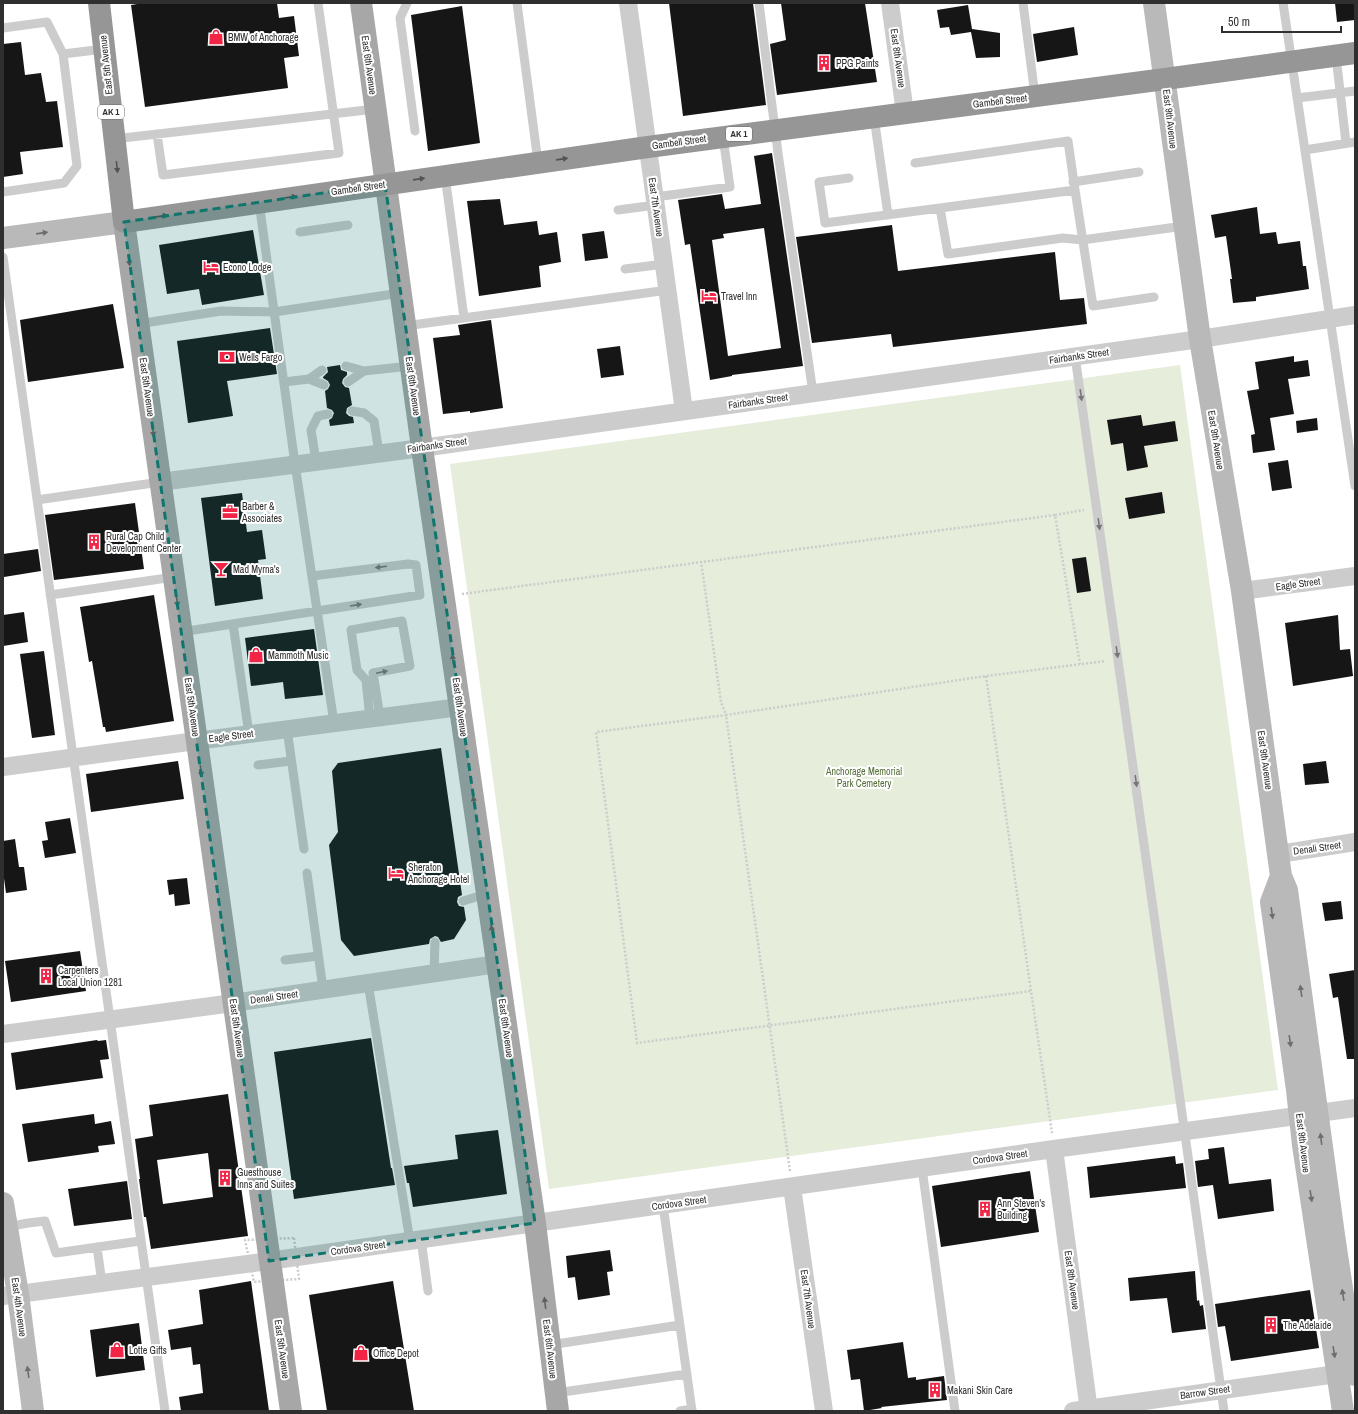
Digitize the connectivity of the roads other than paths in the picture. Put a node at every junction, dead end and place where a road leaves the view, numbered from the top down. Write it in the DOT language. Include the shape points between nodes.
graph roads {
  1 [pos="99,3"];
  2 [pos="318,3"];
  3 [pos="361,3"];
  4 [pos="407,3"];
  5 [pos="518,3"];
  6 [pos="628,3"];
  7 [pos="758,3"];
  8 [pos="890,3"];
  9 [pos="1023,3"];
  10 [pos="1154,3"];
  11 [pos="1283,3"];
  12 [pos="3,28"];
  13 [pos="104,48"];
  14 [pos="63,54"];
  15 [pos="1346,54"];
  16 [pos="1292,62"];
  17 [pos="1165,79"];
  18 [pos="1355,91"];
  19 [pos="1341,93"];
  20 [pos="1035,96"];
  21 [pos="1297,98"];
  22 [pos="375,109"];
  23 [pos="905,113"];
  24 [pos="333,114"];
  25 [pos="874,117"];
  26 [pos="775,130"];
  27 [pos="415,131"];
  28 [pos="157,134"];
  29 [pos="723,136"];
  30 [pos="114,139"];
  31 [pos="1351,142"];
  32 [pos="648,147"];
  33 [pos="1305,150"];
  34 [pos="538,162"];
  35 [pos="915,163"];
  36 [pos="1139,172"];
  37 [pos="445,175"];
  38 [pos="850,178"];
  39 [pos="385,184"];
  40 [pos="1074,186"];
  41 [pos="3,192"];
  42 [pos="655,201"];
  43 [pos="259,202"];
  44 [pos="940,208"];
  45 [pos="618,210"];
  46 [pos="888,215"];
  47 [pos="124,222"];
  48 [pos="348,225"];
  49 [pos="1184,226"];
  50 [pos="300,232"];
  51 [pos="3,238"];
  52 [pos="1082,240"];
  53 [pos="3,257"];
  54 [pos="664,264"];
  55 [pos="626,269"];
  56 [pos="668,290"];
  57 [pos="400,293"];
  58 [pos="1154,297"];
  59 [pos="274,312"];
  60 [pos="1355,315"];
  61 [pos="464,318"];
  62 [pos="1331,319"];
  63 [pos="138,324"];
  64 [pos="405,326"];
  65 [pos="1200,339"];
  66 [pos="1075,356"];
  67 [pos="410,366"];
  68 [pos="364,371"];
  69 [pos="309,379"];
  70 [pos="284,382"];
  71 [pos="813,393"];
  72 [pos="352,411"];
  73 [pos="684,411"];
  74 [pos="328,414"];
  75 [pos="422,448"];
  76 [pos="380,453"];
  77 [pos="316,462"];
  78 [pos="295,464"];
  79 [pos="160,482"];
  80 [pos="1355,486"];
  81 [pos="37,500"];
  82 [pos="312,576"];
  83 [pos="1355,576"];
  84 [pos="174,577"];
  85 [pos="1242,591"];
  86 [pos="50,595"];
  87 [pos="317,611"];
  88 [pos="233,624"];
  89 [pos="181,632"];
  90 [pos="460,707"];
  91 [pos="375,718"];
  92 [pos="334,723"];
  93 [pos="287,729"];
  94 [pos="249,734"];
  95 [pos="196,741"];
  96 [pos="73,758"];
  97 [pos="291,761"];
  98 [pos="258,765"];
  99 [pos="3,767"];
  100 [pos="1355,842"];
  101 [pos="304,849"];
  102 [pos="1279,854"];
  103 [pos="307,873"];
  104 [pos="487,893"];
  105 [pos="463,902"];
  106 [pos="435,942"];
  107 [pos="318,956"];
  108 [pos="285,960"];
  109 [pos="497,964"];
  110 [pos="434,974"];
  111 [pos="368,983"];
  112 [pos="323,990"];
  113 [pos="233,1003"];
  114 [pos="110,1020"];
  115 [pos="3,1034"];
  116 [pos="1355,1108"];
  117 [pos="1309,1114"];
  118 [pos="1185,1131"];
  119 [pos="1054,1149"];
  120 [pos="922,1168"];
  121 [pos="792,1187"];
  122 [pos="3,1203"];
  123 [pos="663,1205"];
  124 [pos="535,1223"];
  125 [pos="7,1227"];
  126 [pos="140,1240"];
  127 [pos="416,1240"];
  128 [pos="97,1246"];
  129 [pos="269,1261"];
  130 [pos="146,1277"];
  131 [pos="102,1283"];
  132 [pos="428,1291"];
  133 [pos="10,1295"];
  134 [pos="680,1325"];
  135 [pos="550,1345"];
  136 [pos="687,1374"];
  137 [pos="1346,1374"];
  138 [pos="1222,1390"];
  139 [pos="557,1402"];
  140 [pos="692,1410"];
  141 [pos="1083,1410"];
  142 [pos="33,1411"];
  143 [pos="165,1411"];
  144 [pos="292,1411"];
  145 [pos="680,1411"];
  146 [pos="824,1411"];
  147 [pos="955,1411"];
  148 [pos="1224,1411"];
  149 [pos="1343,1411"];
  1 -- 13 [label="highway, East 5th Avenue / AK 1"];
  2 -- 24 [label="lane"];
  3 -- 22 [label="main road, East 6th Avenue"];
  4 -- 27 [label="lane" via="400,18"];
  5 -- 34 [label="lane"];
  6 -- 32 [label="street, East 7th Avenue"];
  7 -- 26 [label="lane"];
  8 -- 23 [label="street, East 8th Avenue"];
  9 -- 20 [label="lane"];
  10 -- 17 [label="street, East 9th Avenue"];
  11 -- 16 [label="lane"];
  12 -- 14 [label="lane" via="47,22"];
  13 -- 14 [label="lane"];
  13 -- 30 [label="highway, East 5th Avenue / AK 1"];
  14 -- 41 [label="lane" via="77,166 64,183"];
  15 -- 16 [label="highway, Gambell Street / AK 1"];
  15 -- 19 [label="lane"];
  16 -- 17 [label="highway, Gambell Street / AK 1"];
  16 -- 21 [label="lane"];
  17 -- 20 [label="highway, Gambell Street / AK 1"];
  17 -- 49 [label="street, East 9th Avenue"];
  18 -- 19 [label="lane"];
  19 -- 21 [label="lane"];
  19 -- 31 [label="lane"];
  20 -- 23 [label="highway, Gambell Street / AK 1"];
  21 -- 33 [label="lane"];
  22 -- 24 [label="lane"];
  22 -- 39 [label="main road, East 6th Avenue"];
  23 -- 25 [label="highway, Gambell Street / AK 1"];
  24 -- 28 [label="lane"];
  24 -- 28 [label="lane" via="339,153 163,175"];
  25 -- 26 [label="highway, Gambell Street / AK 1"];
  25 -- 46 [label="lane"];
  26 -- 29 [label="highway, Gambell Street / AK 1"];
  26 -- 71 [label="lane"];
  28 -- 30 [label="lane"];
  29 -- 32 [label="highway, Gambell Street / AK 1"];
  29 -- 42 [label="lane" via="730,187"];
  30 -- 47 [label="highway, East 5th Avenue / AK 1, one-way"];
  31 -- 33 [label="lane"];
  34 -- 32 [label="highway, Gambell Street / AK 1, one-way"];
  32 -- 42 [label="street, East 7th Avenue"];
  33 -- 62 [label="lane"];
  34 -- 37 [label="highway, Gambell Street / AK 1"];
  35 -- 40 [label="lane" via="1068,141"];
  36 -- 40 [label="lane"];
  39 -- 37 [label="highway, Gambell Street / AK 1, one-way"];
  37 -- 61 [label="lane"];
  38 -- 46 [label="lane" via="819,182 824,223"];
  43 -- 39 [label="highway, Gambell Street / AK 1, one-way"];
  39 -- 57 [label="main road, East 6th Avenue"];
  40 -- 44 [label="lane"];
  40 -- 52 [label="lane"];
  42 -- 45 [label="lane"];
  42 -- 54 [label="street, East 7th Avenue"];
  47 -- 43 [label="highway, Gambell Street / AK 1, one-way"];
  43 -- 59 [label="lane"];
  44 -- 46 [label="lane"];
  44 -- 52 [label="lane" via="948,254 1062,238"];
  51 -- 47 [label="street, Gambell Street, one-way"];
  47 -- 63 [label="main road, East 5th Avenue, one-way"];
  48 -- 50 [label="lane"];
  49 -- 52 [label="lane"];
  49 -- 65 [label="street, East 9th Avenue"];
  52 -- 58 [label="lane" via="1093,306"];
  53 -- 81 [label="lane"];
  54 -- 55 [label="lane"];
  54 -- 56 [label="street, East 7th Avenue"];
  56 -- 61 [label="lane"];
  56 -- 73 [label="street, East 7th Avenue"];
  57 -- 59 [label="lane"];
  57 -- 64 [label="main road, East 6th Avenue"];
  59 -- 63 [label="lane" via="221,311"];
  59 -- 70 [label="lane"];
  60 -- 62 [label="street, Fairbanks Street"];
  61 -- 64 [label="lane"];
  62 -- 65 [label="street, Fairbanks Street"];
  62 -- 80 [label="lane"];
  63 -- 79 [label="main road, East 5th Avenue, one-way"];
  64 -- 67 [label="main road, East 6th Avenue"];
  65 -- 66 [label="street, Fairbanks Street"];
  65 -- 85 [label="street, East 9th Avenue"];
  66 -- 71 [label="street, Fairbanks Street"];
  66 -- 118 [label="lane, one-way"];
  67 -- 68 [label="lane"];
  67 -- 75 [label="main road, East 6th Avenue"];
  68 -- 68 [label="lane" via="347,374"];
  69 -- 69 [label="lane" via="323,377"];
  69 -- 70 [label="lane"];
  70 -- 78 [label="lane"];
  71 -- 73 [label="street, Fairbanks Street"];
  72 -- 76 [label="lane" via="364,413 374,421"];
  73 -- 75 [label="street, Fairbanks Street"];
  74 -- 77 [label="lane" via="318,416 311,430"];
  75 -- 76 [label="street, Fairbanks Street"];
  90 -- 75 [label="main road, East 6th Avenue, one-way"];
  76 -- 77 [label="street, Fairbanks Street"];
  77 -- 78 [label="street, Fairbanks Street"];
  78 -- 79 [label="street, Fairbanks Street"];
  78 -- 82 [label="lane"];
  79 -- 81 [label="lane"];
  79 -- 84 [label="main road, East 5th Avenue"];
  81 -- 86 [label="lane"];
  82 -- 87 [label="lane"];
  87 -- 82 [label="lane, one-way" via="420,595 416,565"];
  83 -- 85 [label="street, Eagle Street"];
  84 -- 86 [label="lane"];
  84 -- 89 [label="main road, East 5th Avenue, one-way"];
  85 -- 102 [label="street, East 9th Avenue"];
  86 -- 96 [label="lane"];
  87 -- 88 [label="lane"];
  87 -- 92 [label="lane"];
  88 -- 89 [label="lane"];
  88 -- 94 [label="lane"];
  89 -- 95 [label="main road, East 5th Avenue"];
  90 -- 91 [label="street, Eagle Street"];
  104 -- 90 [label="main road, East 6th Avenue, one-way"];
  91 -- 91 [label="lane, one-way" via="373,673 410,666 402,621 351,630 357,670 366,680"];
  91 -- 92 [label="street, Eagle Street"];
  92 -- 93 [label="street, Eagle Street"];
  93 -- 94 [label="street, Eagle Street"];
  93 -- 97 [label="lane"];
  94 -- 95 [label="street, Eagle Street"];
  95 -- 96 [label="street, Eagle Street"];
  95 -- 113 [label="main road, East 5th Avenue, one-way"];
  96 -- 99 [label="street, Eagle Street"];
  96 -- 114 [label="lane"];
  97 -- 98 [label="lane"];
  97 -- 101 [label="lane"];
  100 -- 102 [label="street, Denali Street"];
  102 -- 117 [label="street, East 9th Avenue" via="1282,876 1271,902"];
  103 -- 107 [label="lane"];
  104 -- 105 [label="lane"];
  109 -- 104 [label="main road, East 6th Avenue, one-way"];
  106 -- 110 [label="lane"];
  107 -- 108 [label="lane"];
  107 -- 112 [label="lane"];
  109 -- 110 [label="street, Denali Street"];
  124 -- 109 [label="main road, East 6th Avenue, one-way"];
  110 -- 111 [label="street, Denali Street"];
  111 -- 112 [label="street, Denali Street"];
  111 -- 127 [label="lane"];
  112 -- 113 [label="street, Denali Street"];
  113 -- 114 [label="street, Denali Street"];
  113 -- 129 [label="main road, East 5th Avenue"];
  114 -- 115 [label="street, Denali Street"];
  114 -- 126 [label="lane"];
  116 -- 117 [label="street, Cordova Street"];
  117 -- 118 [label="street, Cordova Street"];
  117 -- 137 [label="street, East 9th Avenue" via="1332,1220"];
  118 -- 119 [label="street, Cordova Street"];
  118 -- 138 [label="lane"];
  119 -- 120 [label="street, Cordova Street"];
  119 -- 141 [label="street, East 8th Avenue"];
  120 -- 121 [label="street, Cordova Street"];
  120 -- 147 [label="lane"];
  121 -- 123 [label="street, Cordova Street"];
  121 -- 146 [label="street, East 7th Avenue"];
  122 -- 125 [label="street, East 4th Avenue"];
  123 -- 124 [label="street, Cordova Street"];
  123 -- 134 [label="lane"];
  124 -- 127 [label="street, Cordova Street"];
  135 -- 124 [label="main road, East 6th Avenue, one-way"];
  125 -- 128 [label="lane" via="45,1221 56,1253"];
  125 -- 133 [label="street, East 4th Avenue"];
  126 -- 128 [label="lane"];
  126 -- 130 [label="lane"];
  127 -- 129 [label="street, Cordova Street"];
  127 -- 132 [label="lane"];
  128 -- 131 [label="lane"];
  129 -- 130 [label="street, Cordova Street"];
  129 -- 144 [label="main road, East 5th Avenue"];
  130 -- 131 [label="street, Cordova Street"];
  130 -- 143 [label="lane"];
  131 -- 133 [label="street, Cordova Street"];
  142 -- 133 [label="street, East 4th Avenue, one-way"];
  134 -- 135 [label="lane"];
  134 -- 136 [label="lane"];
  135 -- 139 [label="main road, East 6th Avenue"];
  136 -- 139 [label="lane"];
  136 -- 140 [label="lane"];
  137 -- 138 [label="street, Barrow Street"];
  137 -- 149 [label="street, East 9th Avenue"];
  138 -- 141 [label="street, Barrow Street"];
  138 -- 148 [label="lane"];
  140 -- 145 [label="lane"];
}
